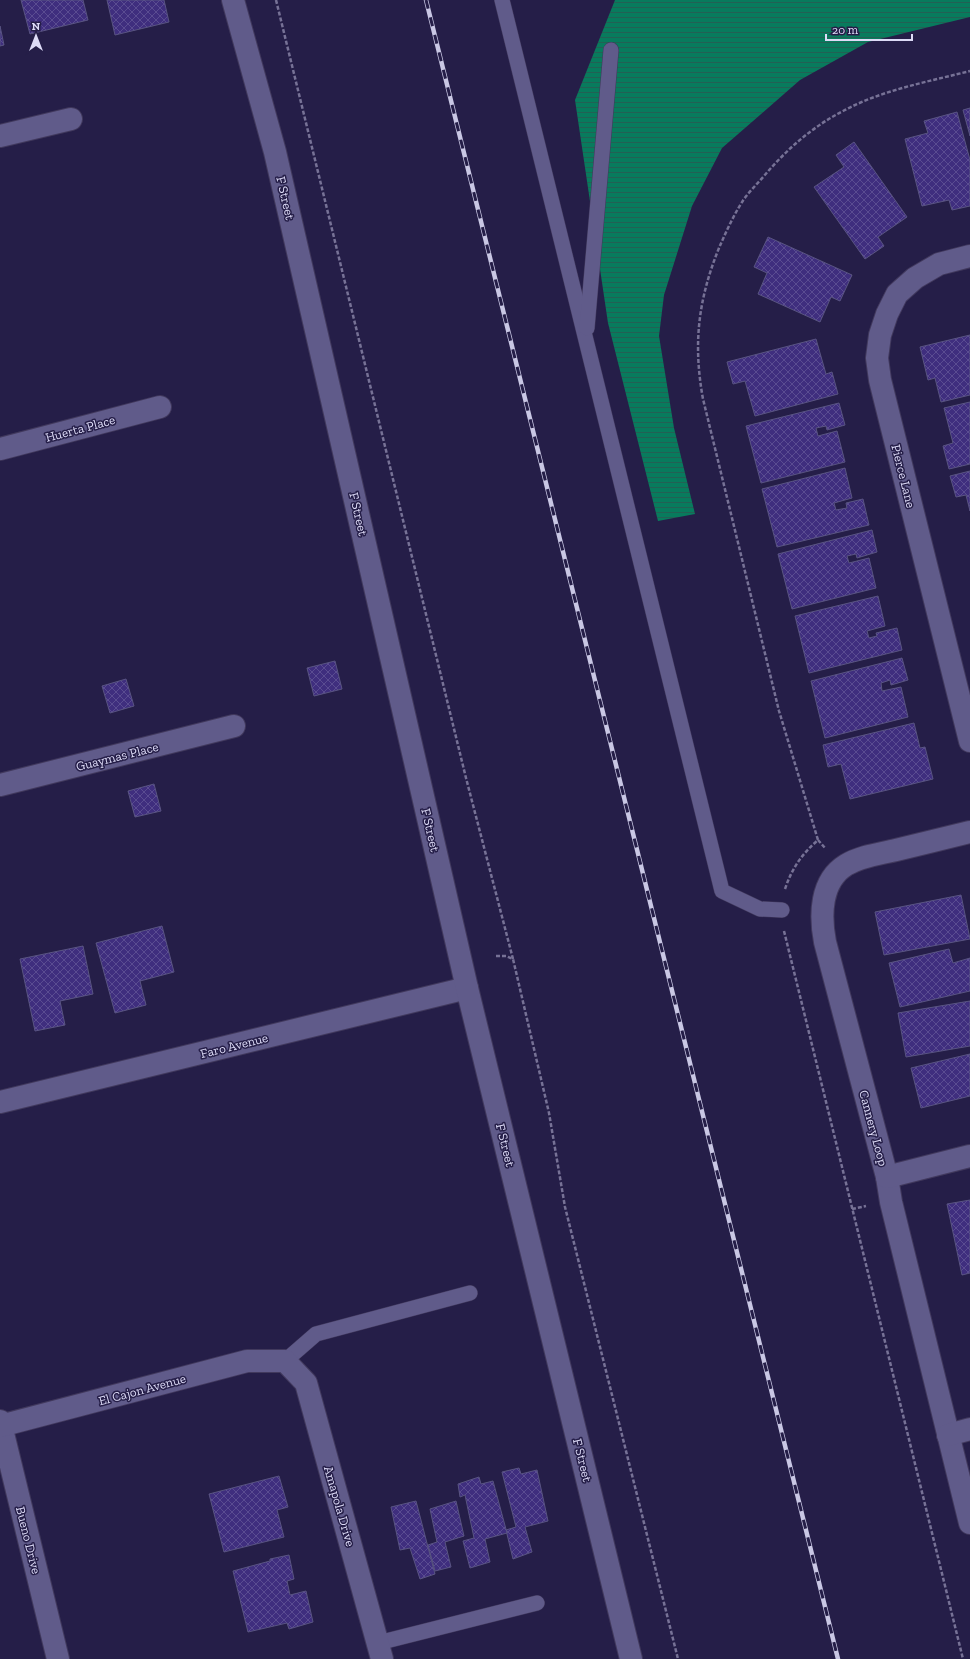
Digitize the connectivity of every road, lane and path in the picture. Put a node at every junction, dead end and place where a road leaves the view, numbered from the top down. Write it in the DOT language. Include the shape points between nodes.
graph roads {
  1 [pos="232,0"];
  2 [pos="276,0"];
  3 [pos="502,0"];
  4 [pos="611,50"];
  5 [pos="970,71"];
  6 [pos="71,119"];
  7 [pos="0,136"];
  8 [pos="970,256"];
  9 [pos="586,340"];
  10 [pos="160,408"];
  11 [pos="0,449"];
  12 [pos="234,726"];
  13 [pos="970,741"];
  14 [pos="0,785"];
  15 [pos="970,832"];
  16 [pos="782,910"];
  17 [pos="496,956"];
  18 [pos="513,959"];
  19 [pos="467,988"];
  20 [pos="0,1102"];
  21 [pos="970,1156"];
  22 [pos="887,1177"];
  23 [pos="470,1293"];
  24 [pos="285,1361"];
  25 [pos="0,1424"];
  26 [pos="970,1429"];
  27 [pos="948,1435"];
  28 [pos="970,1523"];
  29 [pos="537,1603"];
  30 [pos="380,1651"];
  31 [pos="58,1659"];
  32 [pos="631,1659"];
  33 [pos="678,1659"];
  34 [pos="963,1659"];
  1 -- 19 [label="street, F Street" via="275,152"];
  2 -- 18 [label="path" via="466,778"];
  3 -- 9 [label="lane"];
  4 -- 9 [label="lane"];
  5 -- 16 [label="path" via="887,92 843,110 809,132 777,160 744,200 725,233 702,301 698,335 698,372 703,399 779,711 818,840 799,860 791,873 783,895"];
  6 -- 7 [label="street"];
  8 -- 13 [label="street, Pierce Lane" via="939,264 915,278 897,294 880,335 877,358 880,380"];
  9 -- 16 [label="lane" via="722,891 760,909"];
  10 -- 11 [label="street, Huerta Place"];
  12 -- 14 [label="street, Guaymas Place"];
  15 -- 22 [label="street, Cannery Loop" via="872,856 846,865 831,880 823,903 825,942"];
  16 -- 34 [label="path" via="782,924 797,988"];
  17 -- 18 [label="path"];
  18 -- 33 [label="path" via="550,1113 565,1207"];
  19 -- 20 [label="street, Faro Avenue"];
  19 -- 32 [label="street, F Street"];
  21 -- 22 [label="street"];
  22 -- 27 [label="street, Cannery Loop"];
  23 -- 24 [label="lane" via="316,1334"];
  24 -- 25 [label="street, El Cajon Avenue" via="247,1361"];
  24 -- 30 [label="street, Amapola Drive" via="306,1383"];
  25 -- 31 [label="street, Bueno Drive"];
  26 -- 27 [label="street"];
  27 -- 28 [label="street, Cannery Loop"];
  29 -- 30 [label="lane"];
}
